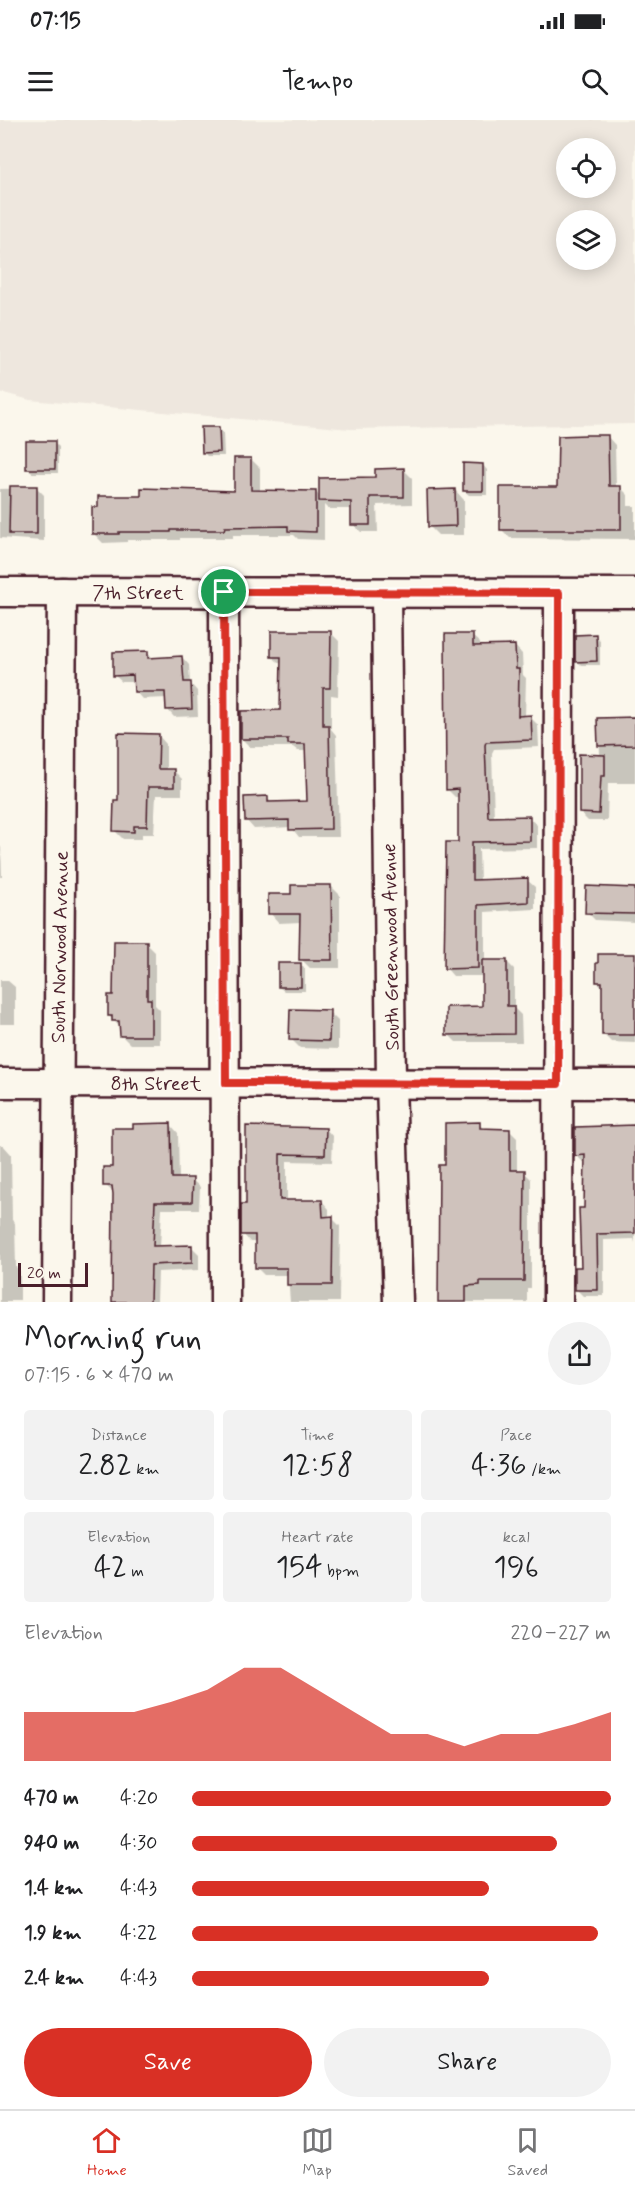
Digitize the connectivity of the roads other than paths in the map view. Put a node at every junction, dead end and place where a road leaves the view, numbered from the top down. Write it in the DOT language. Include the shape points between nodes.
graph roads {
  1 [pos="0,592"];
  2 [pos="62,592"];
  3 [pos="224,592"];
  4 [pos="386,593"];
  5 [pos="559,593"];
  6 [pos="635,593"];
  7 [pos="0,1083"];
  8 [pos="57,1083"];
  9 [pos="226,1083"];
  10 [pos="391,1083"];
  11 [pos="558,1084"];
  12 [pos="635,1084"];
  13 [pos="57,1302"];
  14 [pos="225,1302"];
  15 [pos="398,1302"];
  16 [pos="558,1302"];
  1 -- 2 [label="street, 7th Street"];
  2 -- 3 [label="street, 7th Street"];
  2 -- 8 [label="street, South Norwood Avenue"];
  3 -- 4 [label="street, 7th Street"];
  3 -- 9 [label="street"];
  4 -- 5 [label="street, 7th Street"];
  4 -- 10 [label="street, South Greenwood Avenue"];
  5 -- 6 [label="street, 7th Street"];
  5 -- 11 [label="street"];
  7 -- 8 [label="street, 8th Street"];
  8 -- 9 [label="street, 8th Street"];
  8 -- 13 [label="street, South Norwood Avenue"];
  9 -- 10 [label="street, 8th Street"];
  9 -- 14 [label="street"];
  10 -- 11 [label="street, 8th Street"];
  10 -- 15 [label="street, South Greenwood Avenue"];
  11 -- 12 [label="street, 8th Street"];
  11 -- 16 [label="street"];
}
